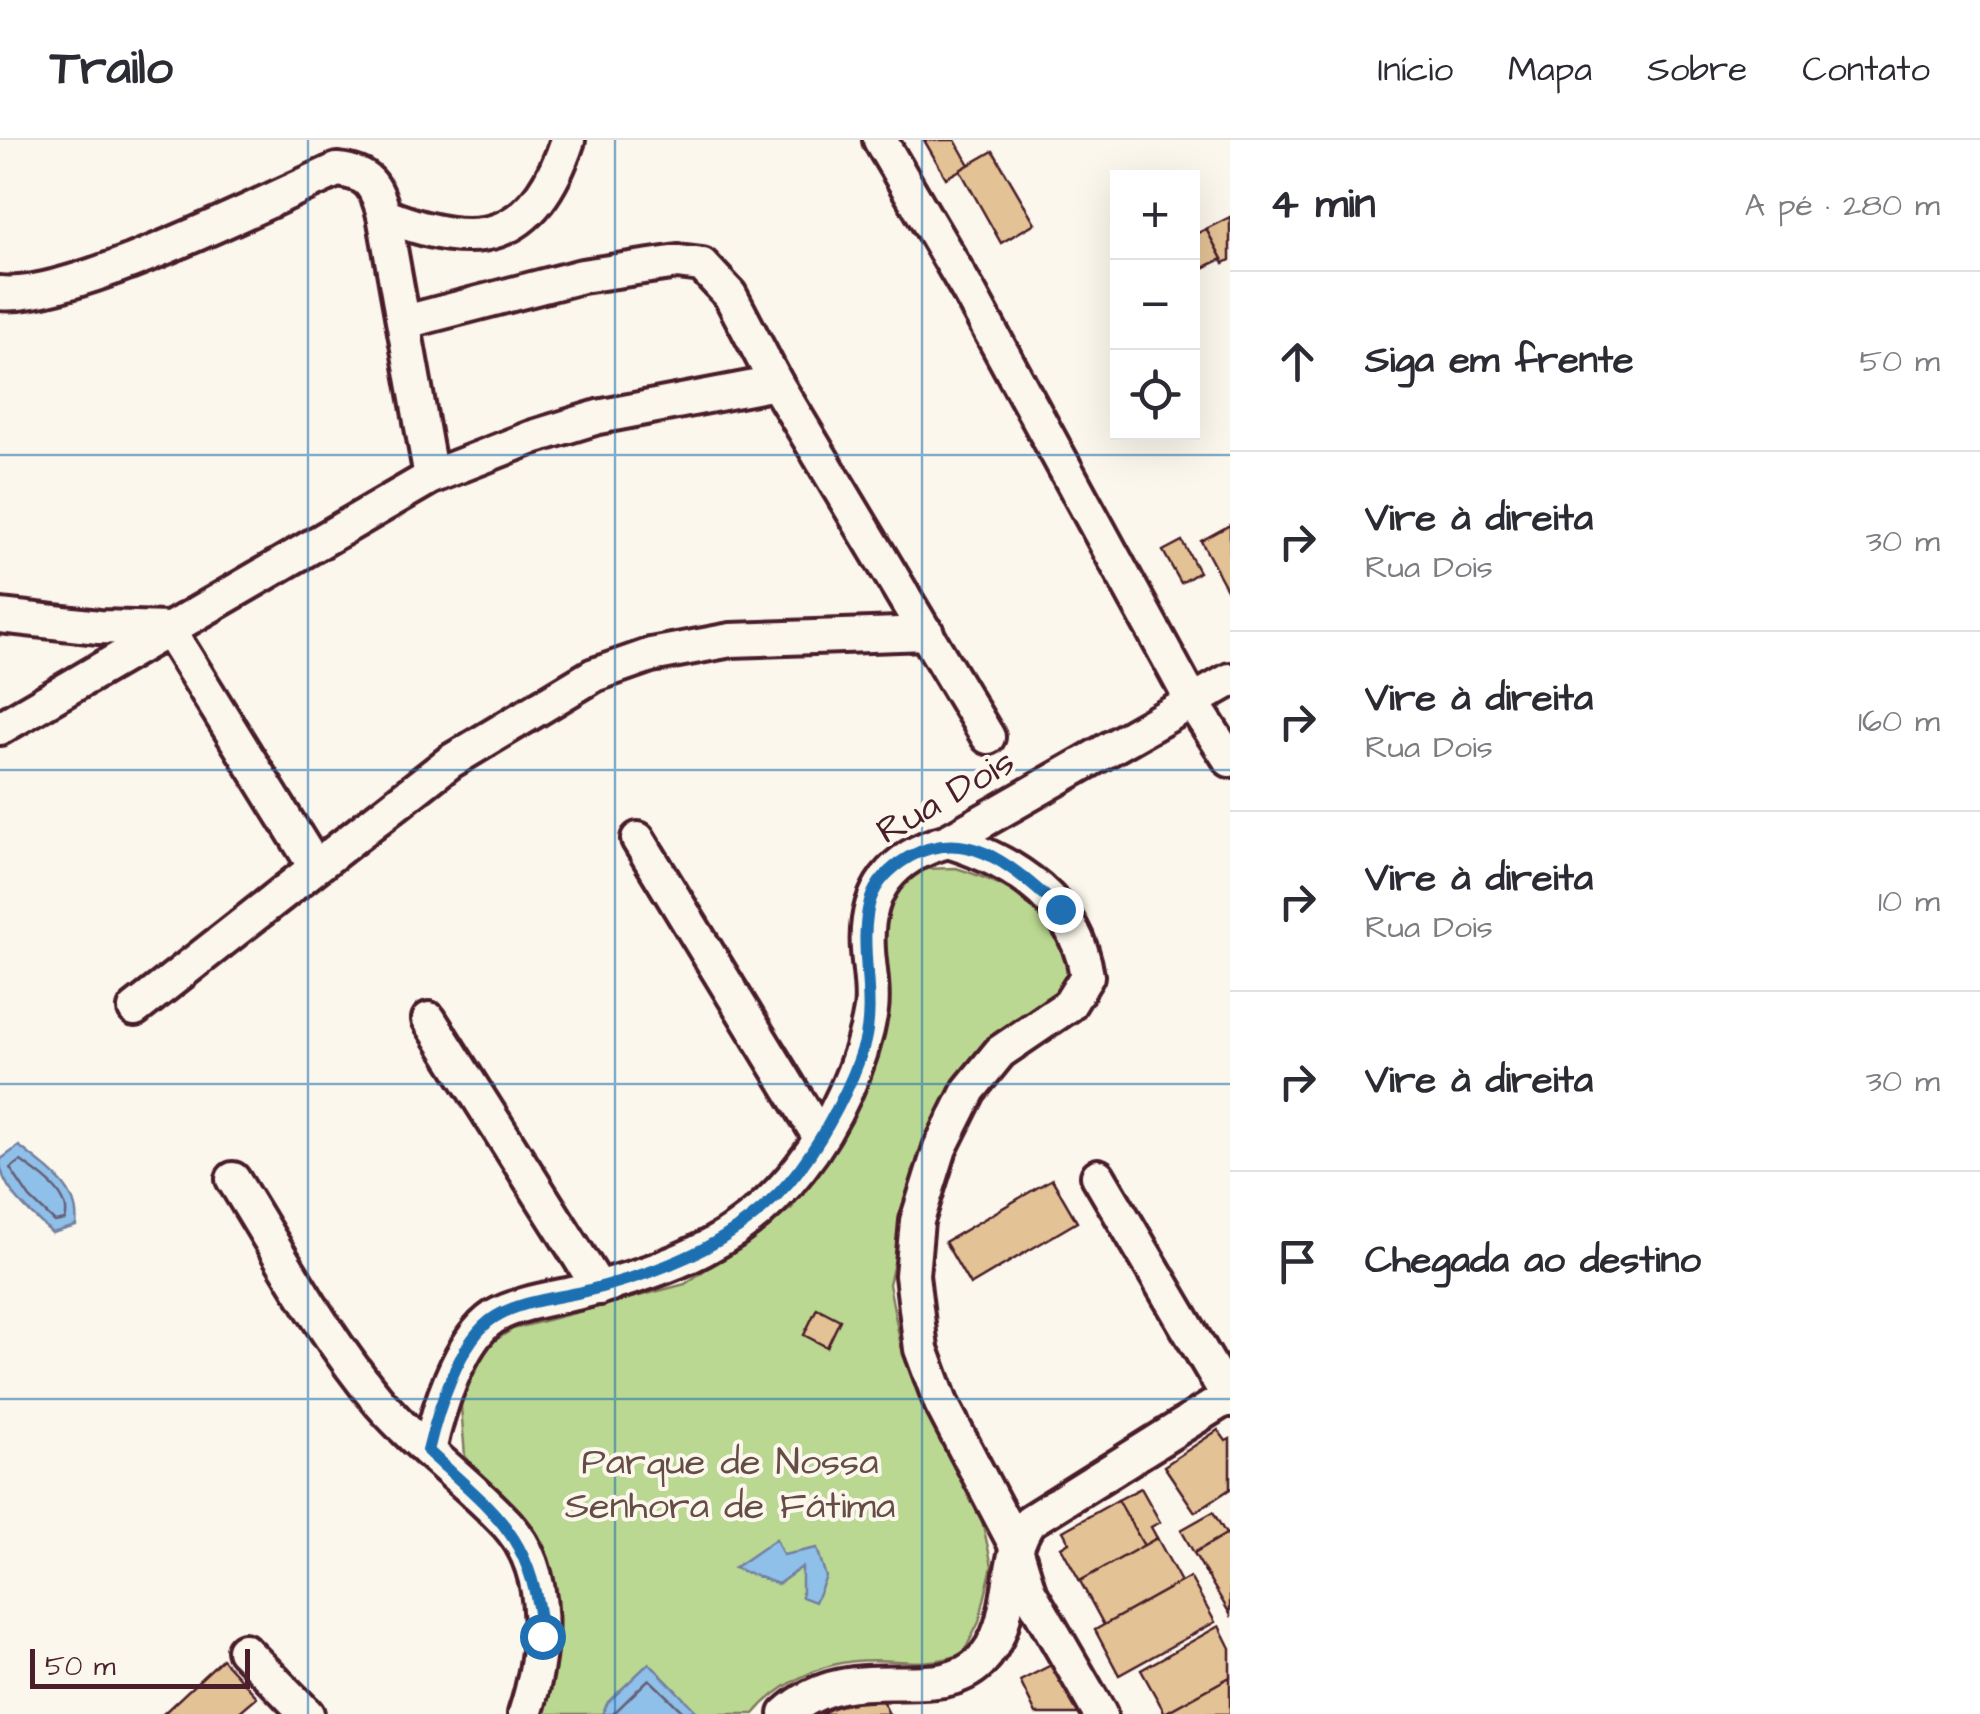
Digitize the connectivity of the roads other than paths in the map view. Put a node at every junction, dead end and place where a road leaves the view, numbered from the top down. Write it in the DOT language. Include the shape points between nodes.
graph roads {
  1 [pos="568,140"];
  2 [pos="880,140"];
  3 [pos="384,214"];
  4 [pos="0,293"];
  5 [pos="404,322"];
  6 [pos="776,383"];
  7 [pos="431,477"];
  8 [pos="0,616"];
  9 [pos="168,629"];
  10 [pos="927,633"];
  11 [pos="1230,680"];
  12 [pos="1192,703"];
  13 [pos="0,728"];
  14 [pos="988,738"];
  15 [pos="1230,760"];
  16 [pos="638,839"];
  17 [pos="948,841"];
  18 [pos="314,865"];
  19 [pos="136,1009"];
  20 [pos="429,1019"];
  21 [pos="819,1136"];
  22 [pos="1098,1176"];
  23 [pos="233,1179"];
  24 [pos="599,1288"];
  25 [pos="1229,1398"];
  26 [pos="428,1451"];
  27 [pos="1014,1542"];
  28 [pos="244,1650"];
  29 [pos="307,1714"];
  30 [pos="525,1714"];
  31 [pos="786,1714"];
  32 [pos="1100,1714"];
  1 -- 3 [label="street" via="544,198 519,222 482,236 422,230"];
  2 -- 12 [label="street"];
  3 -- 4 [label="street" via="369,178 337,170 81,280 24,296"];
  3 -- 5 [label="street"];
  5 -- 6 [label="street" via="582,276 678,262 702,265 730,294"];
  5 -- 7 [label="street"];
  6 -- 7 [label="street" via="598,418"];
  6 -- 10 [label="street"];
  7 -- 9 [label="street"];
  8 -- 9 [label="street"];
  9 -- 13 [label="street"];
  9 -- 18 [label="street"];
  10 -- 14 [label="street"];
  10 -- 18 [label="street" via="731,640 651,655 594,675 451,761"];
  11 -- 12 [label="street, Rua Dois"];
  12 -- 15 [label="street"];
  12 -- 17 [label="street, Rua Dois"];
  16 -- 21 [label="street"];
  17 -- 21 [label="street, Rua Dois" via="890,868 870,900 872,1005 863,1047"];
  17 -- 27 [label="street" via="986,853 1060,909 1082,944 1088,976 1070,1005 1000,1052 969,1090 940,1148 917,1221 912,1275 921,1348 941,1403"];
  18 -- 19 [label="street"];
  20 -- 24 [label="street"];
  21 -- 24 [label="street, Rua Dois" via="801,1168 754,1215 699,1255"];
  22 -- 25 [label="street"];
  23 -- 26 [label="street" via="332,1337 380,1403"];
  24 -- 26 [label="street, Rua Dois" via="494,1317 449,1382"];
  25 -- 27 [label="street" via="1052,1504"];
  26 -- 30 [label="street" via="510,1527 526,1558 542,1636"];
  27 -- 31 [label="street" via="1009,1602 979,1663 948,1680 839,1685"];
  27 -- 32 [label="street" via="1029,1592"];
  28 -- 29 [label="street"];
}
